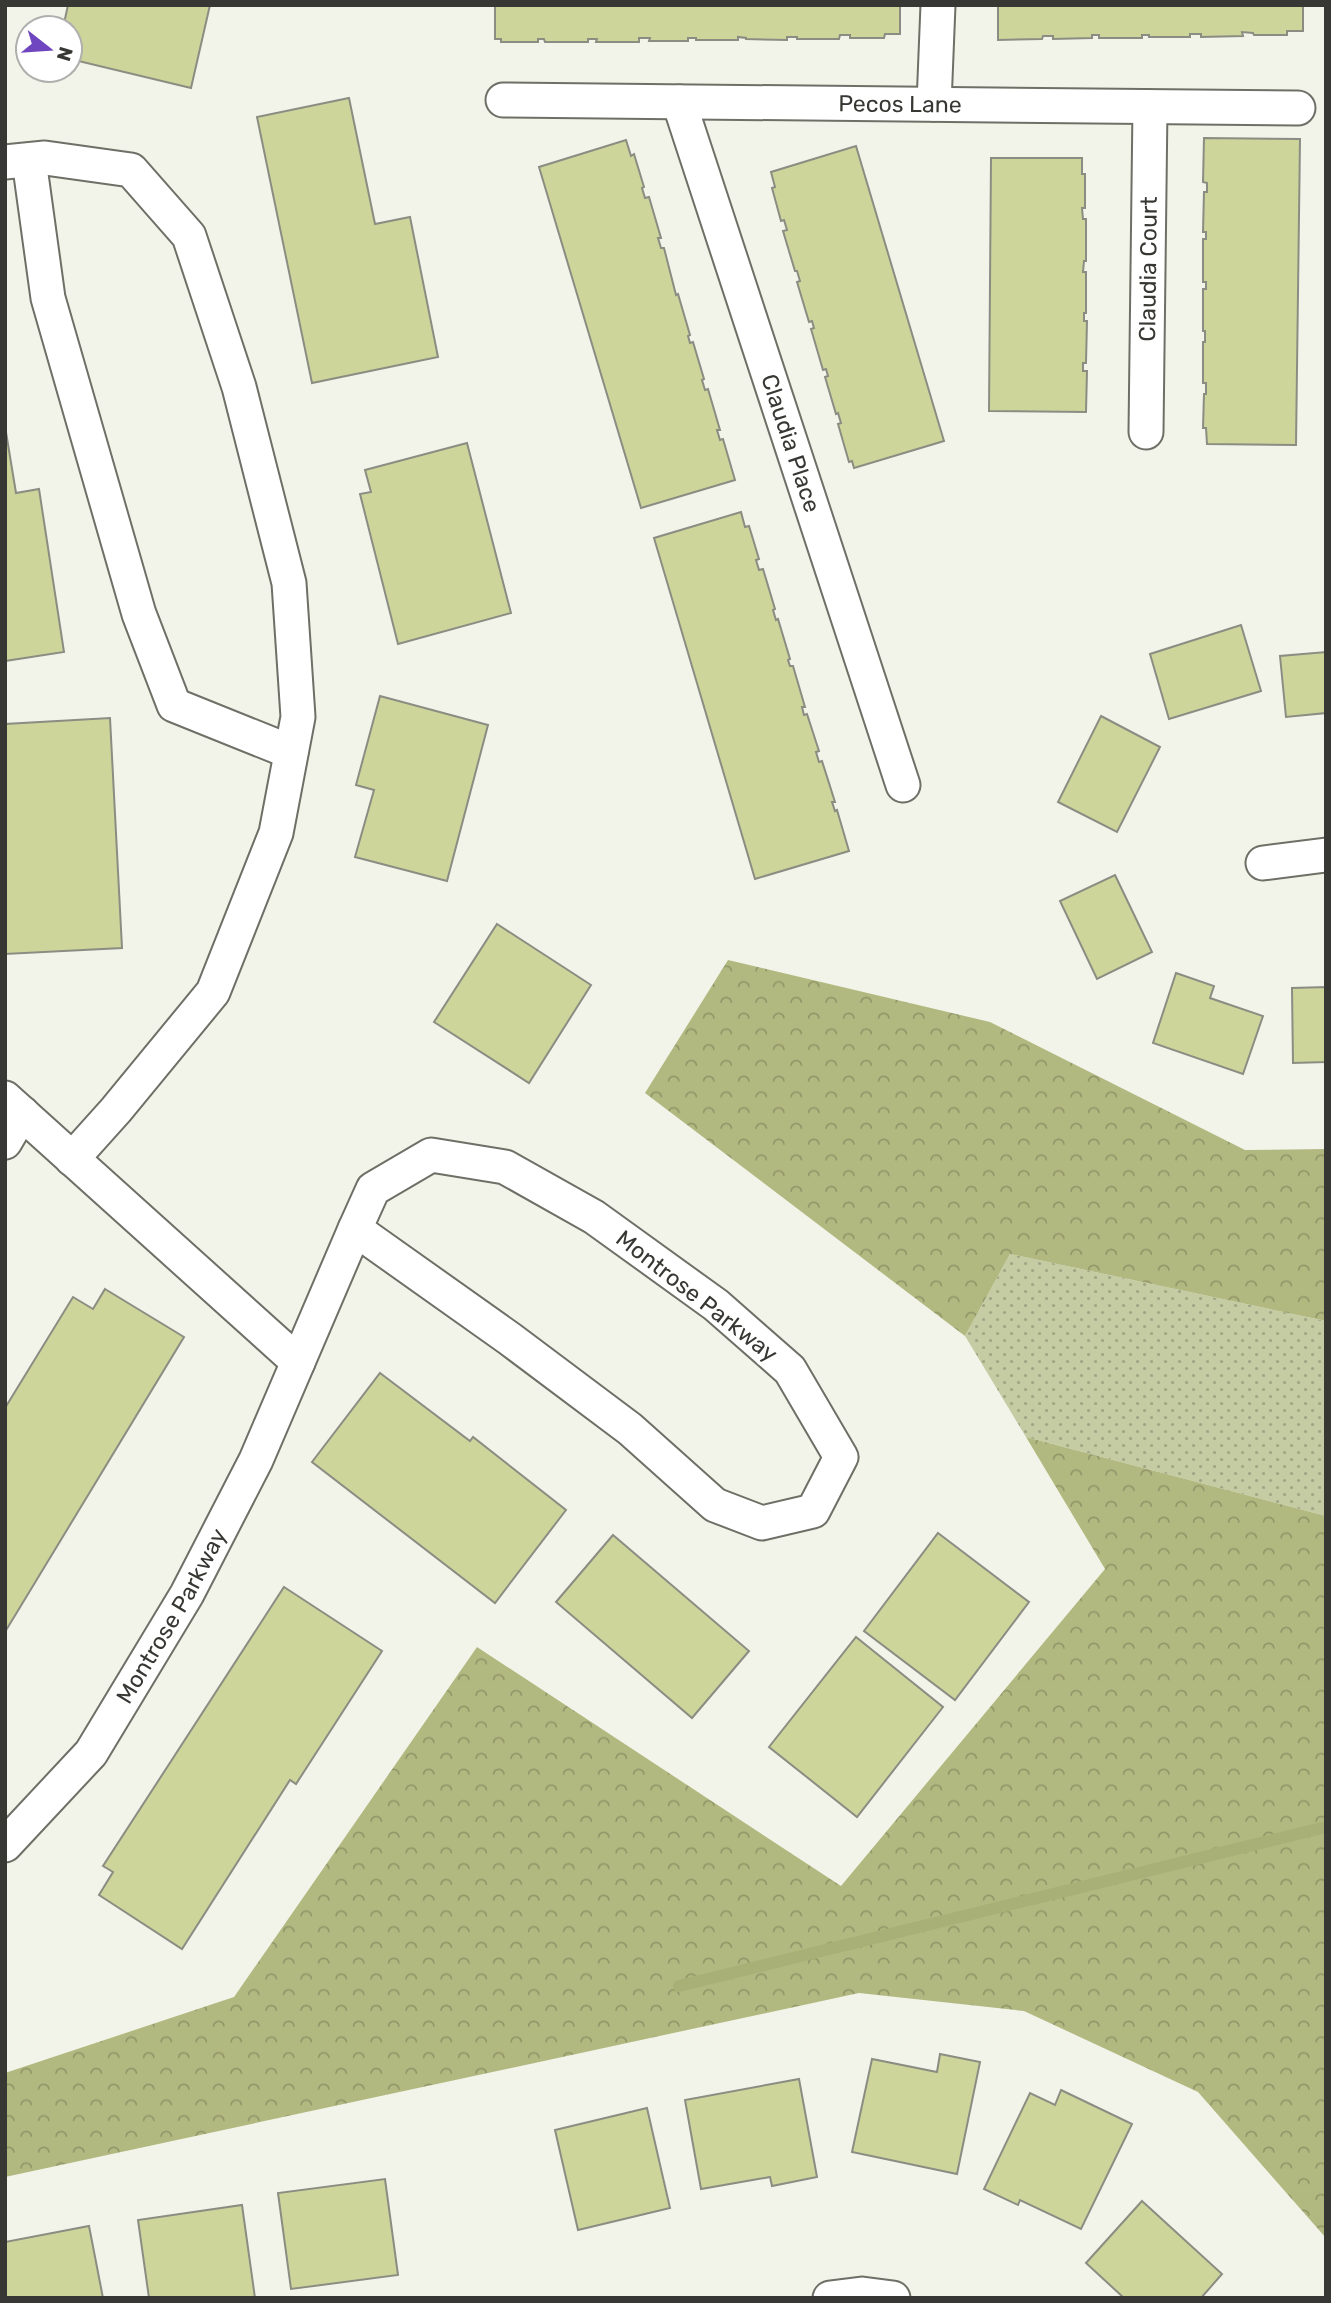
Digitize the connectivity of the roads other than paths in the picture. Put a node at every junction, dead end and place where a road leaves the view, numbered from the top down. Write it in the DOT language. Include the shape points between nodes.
graph roads {
  1 [pos="938,5"];
  2 [pos="503,100"];
  3 [pos="679,102"];
  4 [pos="934,104"];
  5 [pos="1150,107"];
  6 [pos="1298,108"];
  7 [pos="17,161"];
  8 [pos="1146,432"];
  9 [pos="291,752"];
  10 [pos="903,785"];
  11 [pos="1326,855"];
  12 [pos="1264,863"];
  13 [pos="14,1105"];
  14 [pos="5,1142"];
  15 [pos="72,1159"];
  16 [pos="355,1229"];
  17 [pos="298,1362"];
  18 [pos="5,1845"];
  19 [pos="830,2298"];
  20 [pos="893,2298"];
  1 -- 4 [label="street"];
  2 -- 3 [label="street, Pecos Lane"];
  3 -- 4 [label="street, Pecos Lane"];
  3 -- 10 [label="street, Claudia Place"];
  4 -- 5 [label="street, Pecos Lane"];
  5 -- 6 [label="street, Pecos Lane"];
  5 -- 8 [label="street, Claudia Court"];
  7 -- 9 [label="street" via="48,298 139,614 174,705"];
  7 -- 9 [label="street" via="45,158 131,170 189,236 239,387 289,583 298,717"];
  9 -- 15 [label="street" via="276,833 213,992"];
  11 -- 12 [label="street"];
  13 -- 14 [label="street"];
  13 -- 15 [label="street"];
  15 -- 17 [label="street"];
  16 -- 16 [label="street, Montrose Parkway" via="630,1429 715,1505 762,1523 813,1511 841,1457 790,1370 716,1305 594,1217 505,1167 431,1155 373,1189"];
  16 -- 17 [label="street, Montrose Parkway"];
  17 -- 18 [label="street, Montrose Parkway" via="256,1460 187,1594 91,1753"];
  19 -- 20 [label="street" via="862,2294"];
}
